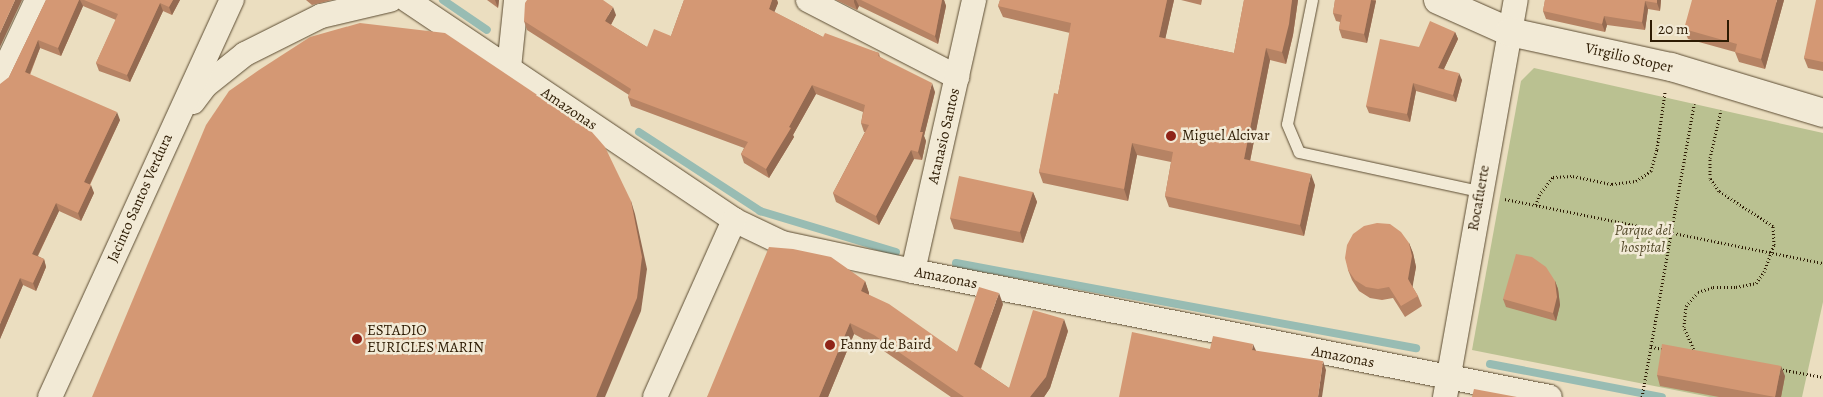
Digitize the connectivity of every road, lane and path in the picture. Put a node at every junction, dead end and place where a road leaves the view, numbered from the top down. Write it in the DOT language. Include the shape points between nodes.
graph roads {
  1 [pos="37,0"];
  2 [pos="232,0"];
  3 [pos="390,0"];
  4 [pos="407,0"];
  5 [pos="516,0"];
  6 [pos="808,0"];
  7 [pos="974,0"];
  8 [pos="1312,0"];
  9 [pos="1438,0"];
  10 [pos="1516,0"];
  11 [pos="1510,32"];
  12 [pos="1671,67"];
  13 [pos="509,68"];
  14 [pos="957,77"];
  15 [pos="0,79"];
  16 [pos="1694,104"];
  17 [pos="1721,110"];
  18 [pos="1823,113"];
  19 [pos="170,133"];
  20 [pos="1480,191"];
  21 [pos="1536,205"];
  22 [pos="734,220"];
  23 [pos="1671,233"];
  24 [pos="1772,253"];
  25 [pos="1823,263"];
  26 [pos="913,271"];
  27 [pos="1651,347"];
  28 [pos="1669,349"];
  29 [pos="1687,352"];
  30 [pos="1770,368"];
  31 [pos="1823,377"];
  32 [pos="1447,387"];
  33 [pos="50,397"];
  34 [pos="655,397"];
  35 [pos="1550,397"];
  36 [pos="1642,397"];
  1 -- 15 [label="street"];
  2 -- 19 [label="street, Jacinto Santos Verdura"];
  3 -- 19 [label="street" via="321,16 245,54 205,86"];
  4 -- 13 [label="street, Amazonas"];
  5 -- 13 [label="street"];
  6 -- 14 [label="street"];
  7 -- 14 [label="street, Atanasio Santos"];
  8 -- 20 [label="lane" via="1287,124 1299,152"];
  9 -- 11 [label="street, Virgilio Stoper"];
  10 -- 11 [label="street, Rocafuerte"];
  11 -- 12 [label="street, Virgilio Stoper"];
  11 -- 20 [label="street, Rocafuerte"];
  12 -- 18 [label="street, Virgilio Stoper"];
  12 -- 21 [label="path" via="1651,171 1636,181 1612,184 1574,176 1553,178 1539,194"];
  13 -- 22 [label="street, Amazonas"];
  14 -- 26 [label="street, Atanasio Santos"];
  16 -- 23 [label="path"];
  17 -- 24 [label="path" via="1710,158 1710,178 1718,191 1773,226"];
  19 -- 33 [label="street, Jacinto Santos Verdura"];
  20 -- 21 [label="path"];
  20 -- 32 [label="street, Rocafuerte"];
  21 -- 23 [label="path"];
  22 -- 26 [label="street, Amazonas" via="782,243"];
  22 -- 34 [label="street"];
  23 -- 24 [label="path"];
  23 -- 27 [label="path"];
  24 -- 25 [label="path"];
  24 -- 29 [label="path" via="1756,283 1713,287 1698,292 1686,306 1684,327 1696,354"];
  26 -- 32 [label="street, Amazonas"];
  27 -- 28 [label="path"];
  27 -- 36 [label="path"];
  30 -- 31 [label="path"];
  32 -- 35 [label="street, Amazonas"];
}
